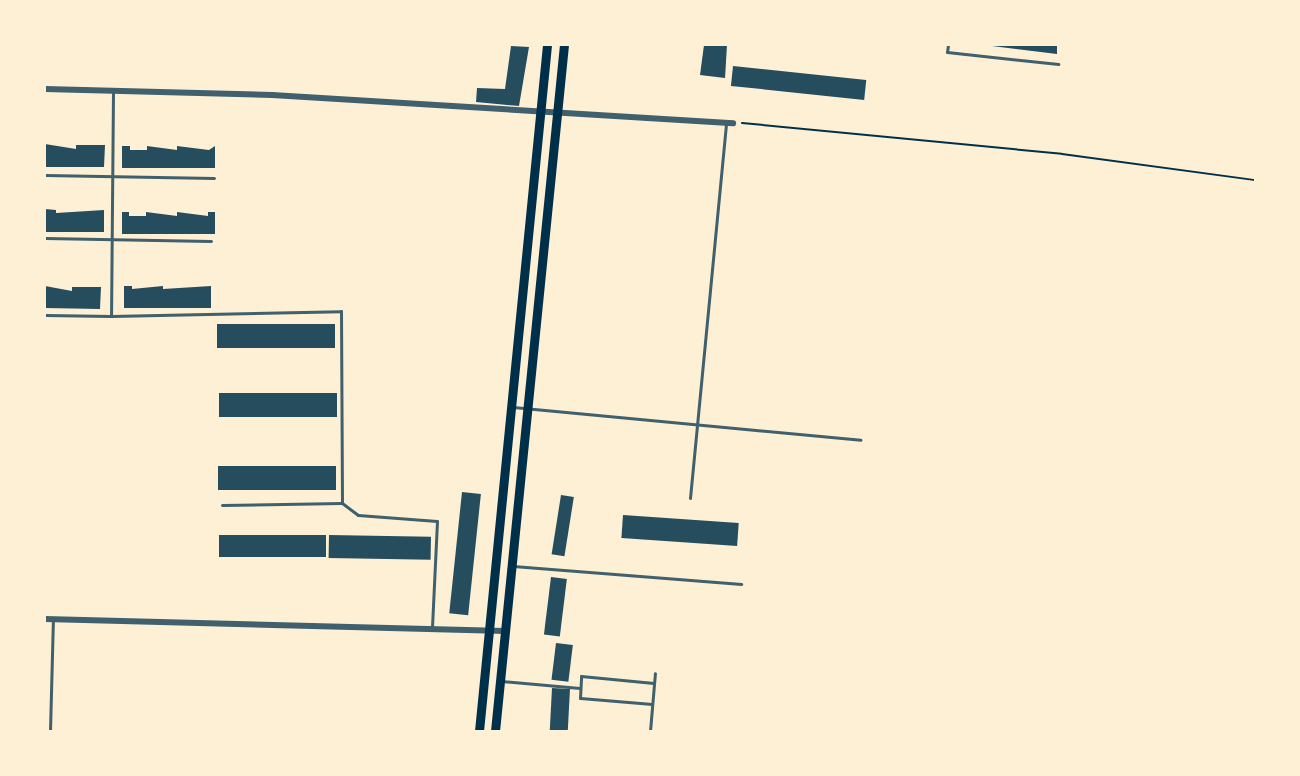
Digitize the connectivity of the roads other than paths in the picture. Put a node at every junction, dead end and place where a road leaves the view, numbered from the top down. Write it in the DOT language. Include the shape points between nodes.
graph roads {
  1 [pos="547,45"];
  2 [pos="564,45"];
  3 [pos="948,45"];
  4 [pos="1058,64"];
  5 [pos="45,89"];
  6 [pos="113,91"];
  7 [pos="541,111"];
  8 [pos="557,111"];
  9 [pos="730,122"];
  10 [pos="45,175"];
  11 [pos="112,176"];
  12 [pos="214,178"];
  13 [pos="45,238"];
  14 [pos="111,239"];
  15 [pos="211,241"];
  16 [pos="45,315"];
  17 [pos="111,316"];
  18 [pos="512,407"];
  19 [pos="527,408"];
  20 [pos="697,425"];
  21 [pos="860,440"];
  22 [pos="690,498"];
  23 [pos="342,503"];
  24 [pos="222,505"];
  25 [pos="512,566"];
  26 [pos="741,584"];
  27 [pos="45,619"];
  28 [pos="53,619"];
  29 [pos="432,628"];
  30 [pos="489,630"];
  31 [pos="505,631"];
  32 [pos="655,673"];
  33 [pos="500,681"];
  34 [pos="654,682"];
  35 [pos="580,688"];
  36 [pos="652,704"];
  37 [pos="50,731"];
  38 [pos="479,731"];
  39 [pos="495,731"];
  40 [pos="650,731"];
  1 -- 7 [label="main road"];
  2 -- 8 [label="main road"];
  3 -- 4 [label="lane" via="947,52"];
  5 -- 6 [label="street"];
  6 -- 7 [label="street" via="272,94"];
  6 -- 11 [label="lane"];
  7 -- 8 [label="street"];
  7 -- 18 [label="main road"];
  8 -- 9 [label="street"];
  8 -- 19 [label="main road"];
  9 -- 20 [label="lane"];
  10 -- 11 [label="lane"];
  11 -- 12 [label="lane"];
  11 -- 14 [label="lane"];
  13 -- 14 [label="lane"];
  14 -- 15 [label="lane"];
  14 -- 17 [label="lane"];
  16 -- 17 [label="lane"];
  17 -- 23 [label="lane" via="341,311"];
  18 -- 19 [label="lane"];
  18 -- 30 [label="main road"];
  19 -- 20 [label="lane"];
  19 -- 25 [label="main road"];
  20 -- 21 [label="lane"];
  20 -- 22 [label="lane"];
  23 -- 24 [label="lane"];
  23 -- 29 [label="lane" via="358,515 437,520"];
  25 -- 26 [label="lane"];
  25 -- 31 [label="main road"];
  27 -- 28 [label="street"];
  28 -- 29 [label="street"];
  28 -- 37 [label="lane"];
  29 -- 30 [label="street"];
  30 -- 31 [label="street"];
  30 -- 38 [label="main road"];
  31 -- 33 [label="main road"];
  32 -- 34 [label="lane"];
  33 -- 35 [label="lane"];
  33 -- 39 [label="main road"];
  34 -- 35 [label="lane" via="581,676"];
  34 -- 36 [label="lane"];
  35 -- 36 [label="lane" via="580,698"];
  36 -- 40 [label="lane"];
}
